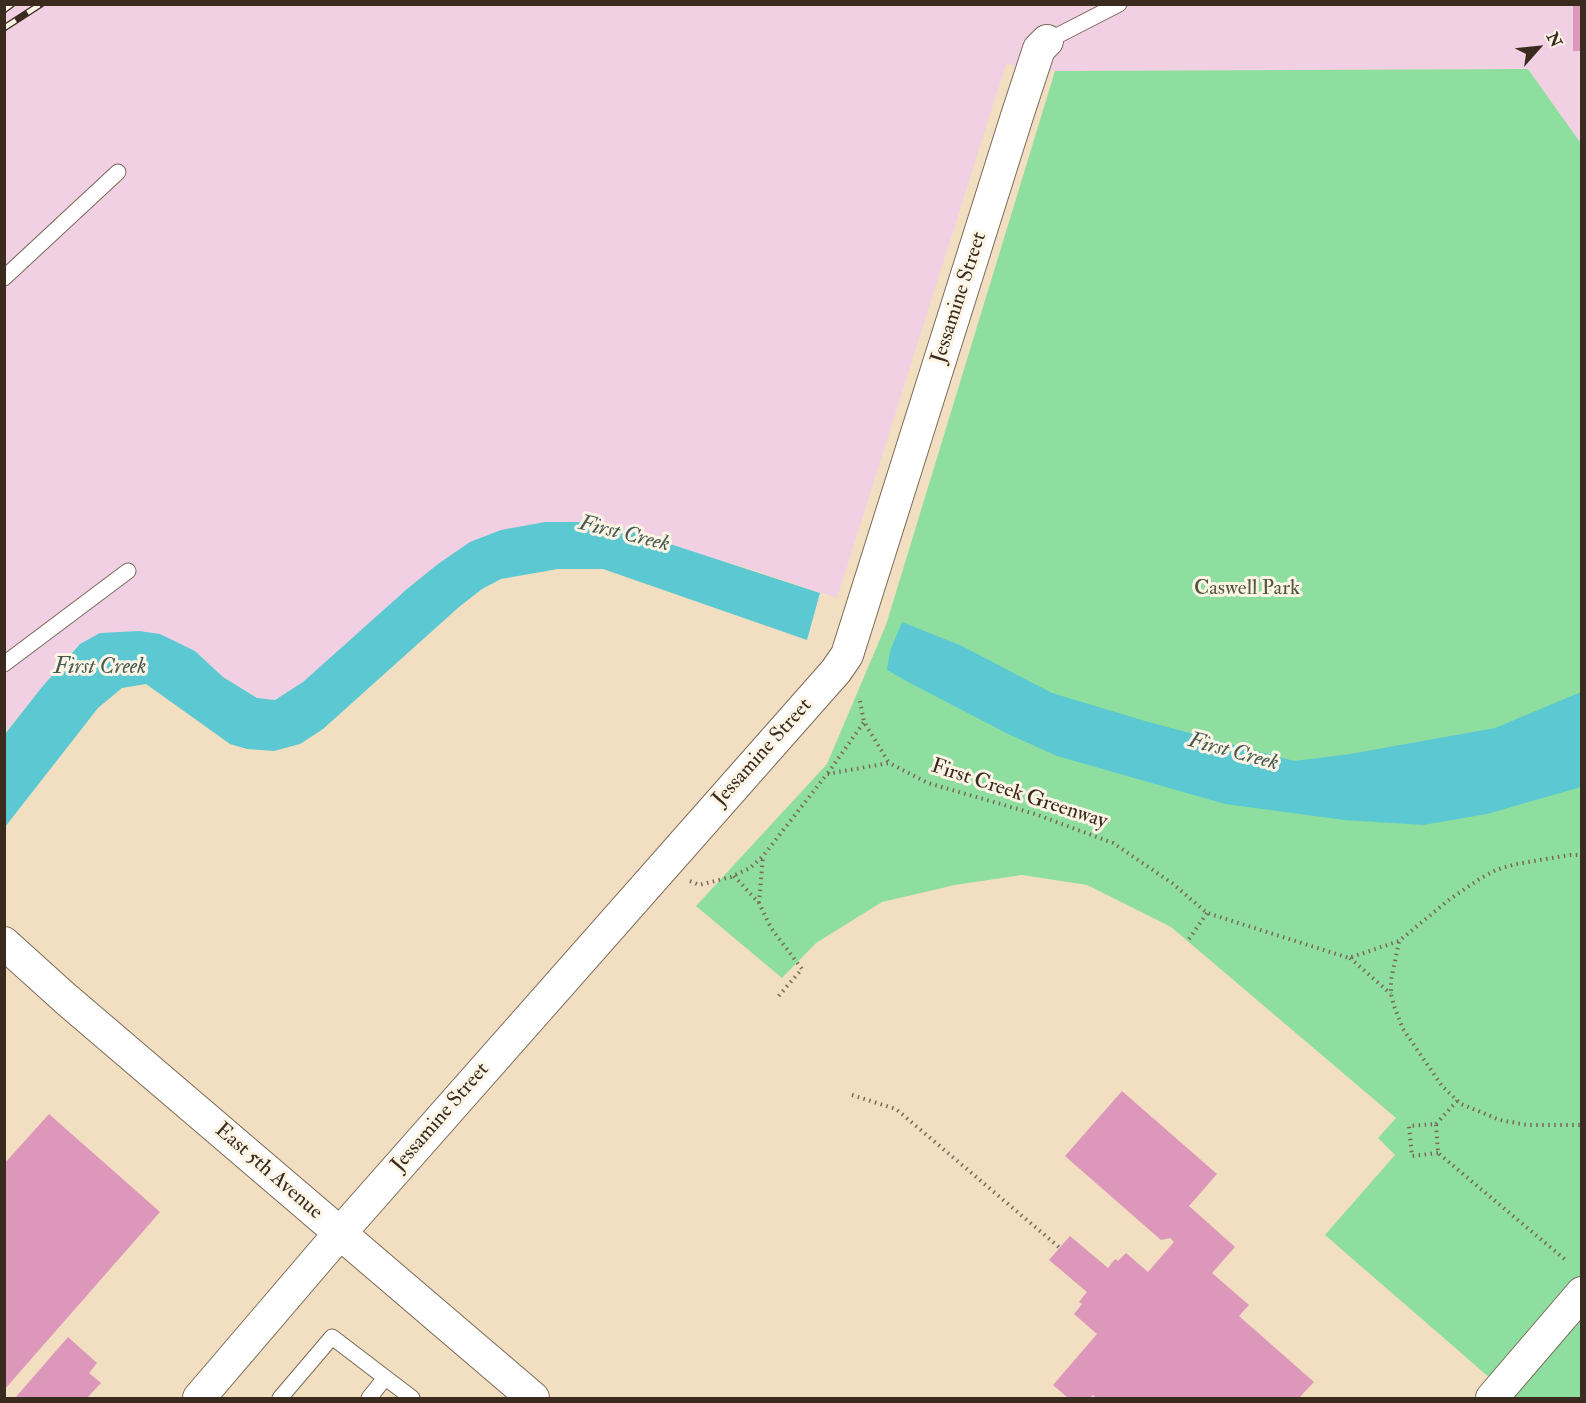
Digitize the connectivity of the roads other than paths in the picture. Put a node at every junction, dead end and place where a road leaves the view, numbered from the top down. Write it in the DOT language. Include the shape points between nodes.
graph roads {
  1 [pos="1119,4"];
  2 [pos="1047,41"];
  3 [pos="118,172"];
  4 [pos="4,278"];
  5 [pos="128,571"];
  6 [pos="4,664"];
  7 [pos="4,943"];
  8 [pos="340,1233"];
  9 [pos="1581,1293"];
  10 [pos="385,1378"];
  11 [pos="199,1398"];
  12 [pos="280,1398"];
  13 [pos="369,1398"];
  14 [pos="412,1398"];
  15 [pos="533,1398"];
  16 [pos="1492,1398"];
  1 -- 2 [label="lane, Jessamine Street"];
  2 -- 8 [label="street, Jessamine Street" via="1039,49 1017,116 847,655"];
  3 -- 4 [label="lane"];
  5 -- 6 [label="lane"];
  7 -- 8 [label="street, East 5th Avenue"];
  8 -- 11 [label="street, Jessamine Street"];
  8 -- 15 [label="street, East 5th Avenue"];
  9 -- 16 [label="street"];
  10 -- 12 [label="lane" via="332,1337"];
  10 -- 13 [label="lane"];
  10 -- 14 [label="lane"];
}
